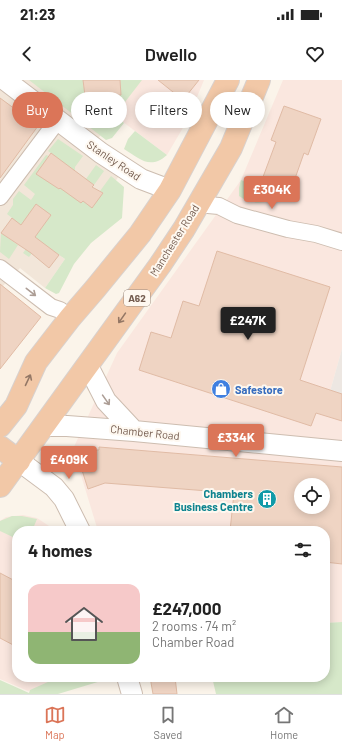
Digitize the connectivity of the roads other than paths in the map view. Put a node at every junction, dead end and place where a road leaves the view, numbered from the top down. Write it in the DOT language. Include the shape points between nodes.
graph roads {
  1 [pos="6,80"];
  2 [pos="228,80"];
  3 [pos="259,80"];
  4 [pos="22,92"];
  5 [pos="63,124"];
  6 [pos="52,128"];
  7 [pos="0,197"];
  8 [pos="183,197"];
  9 [pos="342,242"];
  10 [pos="0,268"];
  11 [pos="70,318"];
  12 [pos="88,366"];
  13 [pos="16,406"];
  14 [pos="0,426"];
  15 [pos="44,426"];
  16 [pos="134,431"];
  17 [pos="0,447"];
  18 [pos="342,451"];
  19 [pos="19,461"];
  20 [pos="0,486"];
  21 [pos="78,526"];
  22 [pos="128,682"];
  23 [pos="132,694"];
  1 -- 4 [label="street, Stanley Road"];
  2 -- 8 [label="highway, Manchester Road / A62"];
  3 -- 8 [label="highway, Manchester Road / A62" via="230,148"];
  5 -- 8 [label="street, Stanley Road" via="136,175"];
  6 -- 7 [label="street"];
  8 -- 9 [label="street" via="219,206 237,215"];
  8 -- 11 [label="highway, A62" via="175,202 121,277 95,289"];
  8 -- 12 [label="highway, Manchester Road / A62, one-way" via="184,229"];
  10 -- 11 [label="street, one-way" via="51,307"];
  13 -- 11 [label="highway, A62, one-way" via="36,362"];
  12 -- 15 [label="highway, Manchester Road / A62"];
  12 -- 16 [label="street, one-way" via="106,401"];
  13 -- 14 [label="highway, A62"];
  13 -- 15 [label="highway"];
  15 -- 16 [label="street, Chamber Road"];
  15 -- 19 [label="highway, Manchester Road / A62"];
  16 -- 18 [label="street, Chamber Road"];
  17 -- 19 [label="highway"];
  19 -- 20 [label="highway, Manchester Road / A62"];
  19 -- 21 [label="street" via="54,487 64,499"];
  22 -- 23 [label="street"];
}
